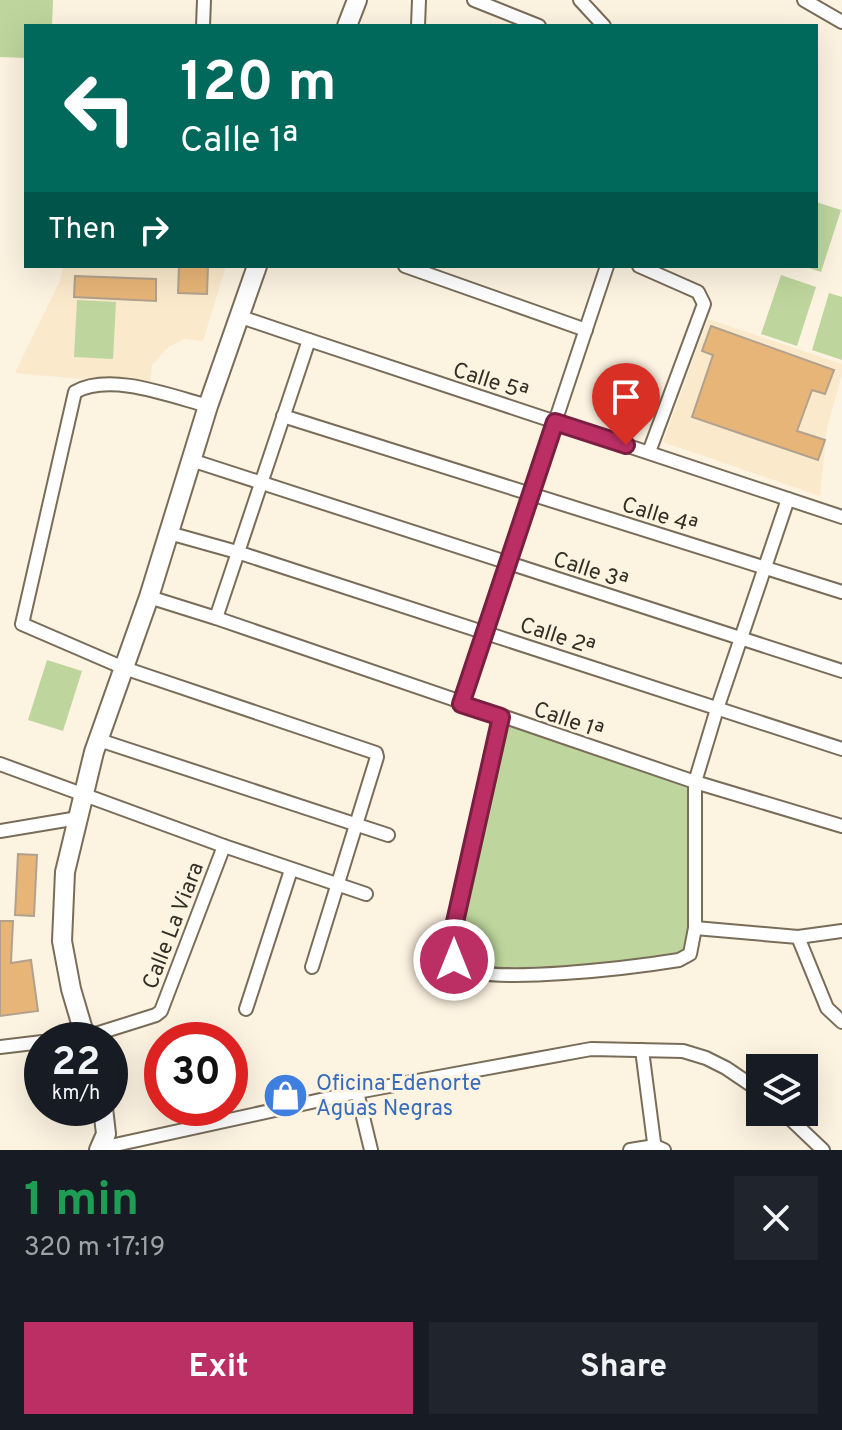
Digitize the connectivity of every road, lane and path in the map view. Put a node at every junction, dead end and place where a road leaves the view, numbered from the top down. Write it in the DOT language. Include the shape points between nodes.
graph roads {
  1 [pos="204,0"];
  2 [pos="357,0"];
  3 [pos="419,0"];
  4 [pos="474,0"];
  5 [pos="580,0"];
  6 [pos="804,0"];
  7 [pos="842,22"];
  8 [pos="203,24"];
  9 [pos="348,24"];
  10 [pos="418,24"];
  11 [pos="534,24"];
  12 [pos="602,24"];
  13 [pos="256,268"];
  14 [pos="411,268"];
  15 [pos="606,268"];
  16 [pos="644,268"];
  17 [pos="238,316"];
  18 [pos="586,330"];
  19 [pos="309,340"];
  20 [pos="208,406"];
  21 [pos="283,416"];
  22 [pos="555,422"];
  23 [pos="649,452"];
  24 [pos="191,460"];
  25 [pos="261,482"];
  26 [pos="531,495"];
  27 [pos="788,499"];
  28 [pos="842,517"];
  29 [pos="169,533"];
  30 [pos="237,552"];
  31 [pos="508,563"];
  32 [pos="765,568"];
  33 [pos="842,592"];
  34 [pos="149,597"];
  35 [pos="216,618"];
  36 [pos="485,633"];
  37 [pos="741,638"];
  38 [pos="124,668"];
  39 [pos="842,671"];
  40 [pos="461,704"];
  41 [pos="717,709"];
  42 [pos="501,717"];
  43 [pos="99,740"];
  44 [pos="842,749"];
  45 [pos="0,764"];
  46 [pos="695,782"];
  47 [pos="84,793"];
  48 [pos="78,818"];
  49 [pos="356,825"];
  50 [pos="842,826"];
  51 [pos="0,831"];
  52 [pos="388,835"];
  53 [pos="224,846"];
  54 [pos="291,870"];
  55 [pos="337,885"];
  56 [pos="366,894"];
  57 [pos="695,928"];
  58 [pos="842,931"];
  59 [pos="798,937"];
  60 [pos="312,967"];
  61 [pos="246,1009"];
  62 [pos="81,1022"];
  63 [pos="842,1022"];
  64 [pos="128,1025"];
  65 [pos="24,1044"];
  66 [pos="0,1047"];
  67 [pos="642,1050"];
  68 [pos="746,1082"];
  69 [pos="357,1092"];
  70 [pos="105,1126"];
  71 [pos="798,1126"];
  72 [pos="100,1149"];
  73 [pos="658,1149"];
  74 [pos="371,1150"];
  75 [pos="630,1150"];
  76 [pos="823,1150"];
  1 -- 8 [label="street"];
  2 -- 9 [label="street"];
  3 -- 10 [label="street"];
  4 -- 11 [label="street"];
  5 -- 12 [label="street"];
  6 -- 7 [label="street"];
  13 -- 17 [label="street"];
  14 -- 18 [label="street"];
  15 -- 18 [label="street"];
  16 -- 23 [label="street" via="698,292 704,304"];
  17 -- 19 [label="street, Calle 5ª"];
  17 -- 20 [label="street"];
  18 -- 22 [label="street"];
  19 -- 21 [label="street"];
  19 -- 22 [label="street, Calle 5ª"];
  20 -- 24 [label="street"];
  20 -- 38 [label="street" via="109,384 87,385 75,392 22,624"];
  21 -- 25 [label="street"];
  21 -- 26 [label="street, Calle 4ª"];
  22 -- 23 [label="street, Calle 5ª"];
  22 -- 26 [label="street"];
  23 -- 27 [label="street, Calle 5ª"];
  24 -- 25 [label="street, Calle 3ª"];
  24 -- 29 [label="street"];
  25 -- 30 [label="street"];
  25 -- 31 [label="street, Calle 3ª"];
  26 -- 31 [label="street"];
  26 -- 32 [label="street, Calle 4ª"];
  27 -- 28 [label="street, Calle 5ª"];
  27 -- 32 [label="street"];
  29 -- 30 [label="street, Calle 2ª"];
  29 -- 34 [label="street"];
  30 -- 35 [label="street"];
  30 -- 36 [label="street, Calle 2ª"];
  31 -- 36 [label="street"];
  31 -- 37 [label="street, Calle 3ª"];
  32 -- 33 [label="street, Calle 4ª"];
  32 -- 37 [label="street"];
  34 -- 35 [label="street, Calle 1ª"];
  34 -- 38 [label="street"];
  35 -- 40 [label="street, Calle 1ª"];
  36 -- 40 [label="street"];
  36 -- 41 [label="street, Calle 2ª"];
  37 -- 39 [label="street, Calle 3ª"];
  37 -- 41 [label="street"];
  38 -- 43 [label="street"];
  38 -- 49 [label="street" via="376,753"];
  40 -- 42 [label="street, Calle 1ª"];
  41 -- 44 [label="street, Calle 2ª"];
  41 -- 46 [label="street"];
  42 -- 46 [label="street, Calle 1ª"];
  42 -- 57 [label="street" via="453,931 452,954 458,966 474,972 574,974 679,960 690,954"];
  43 -- 47 [label="street"];
  43 -- 49 [label="street"];
  45 -- 47 [label="street"];
  46 -- 50 [label="street, Calle 1ª"];
  46 -- 57 [label="street"];
  47 -- 48 [label="street"];
  47 -- 53 [label="street"];
  48 -- 51 [label="street"];
  48 -- 62 [label="street" via="65,872 62,941"];
  49 -- 52 [label="street"];
  49 -- 55 [label="street"];
  53 -- 54 [label="street"];
  53 -- 64 [label="street, Calle La Viara" via="161,1011"];
  54 -- 55 [label="street"];
  54 -- 61 [label="street"];
  55 -- 56 [label="street"];
  55 -- 60 [label="street"];
  57 -- 59 [label="street"];
  58 -- 59 [label="street"];
  59 -- 63 [label="street" via="827,1008"];
  65 -- 66 [label="street"];
  67 -- 68 [label="street" via="683,1051"];
  67 -- 69 [label="street" via="591,1049"];
  67 -- 73 [label="street"];
  69 -- 72 [label="street"];
  69 -- 74 [label="street"];
  70 -- 72 [label="street"];
  71 -- 76 [label="street"];
  73 -- 75 [label="street"];
}
